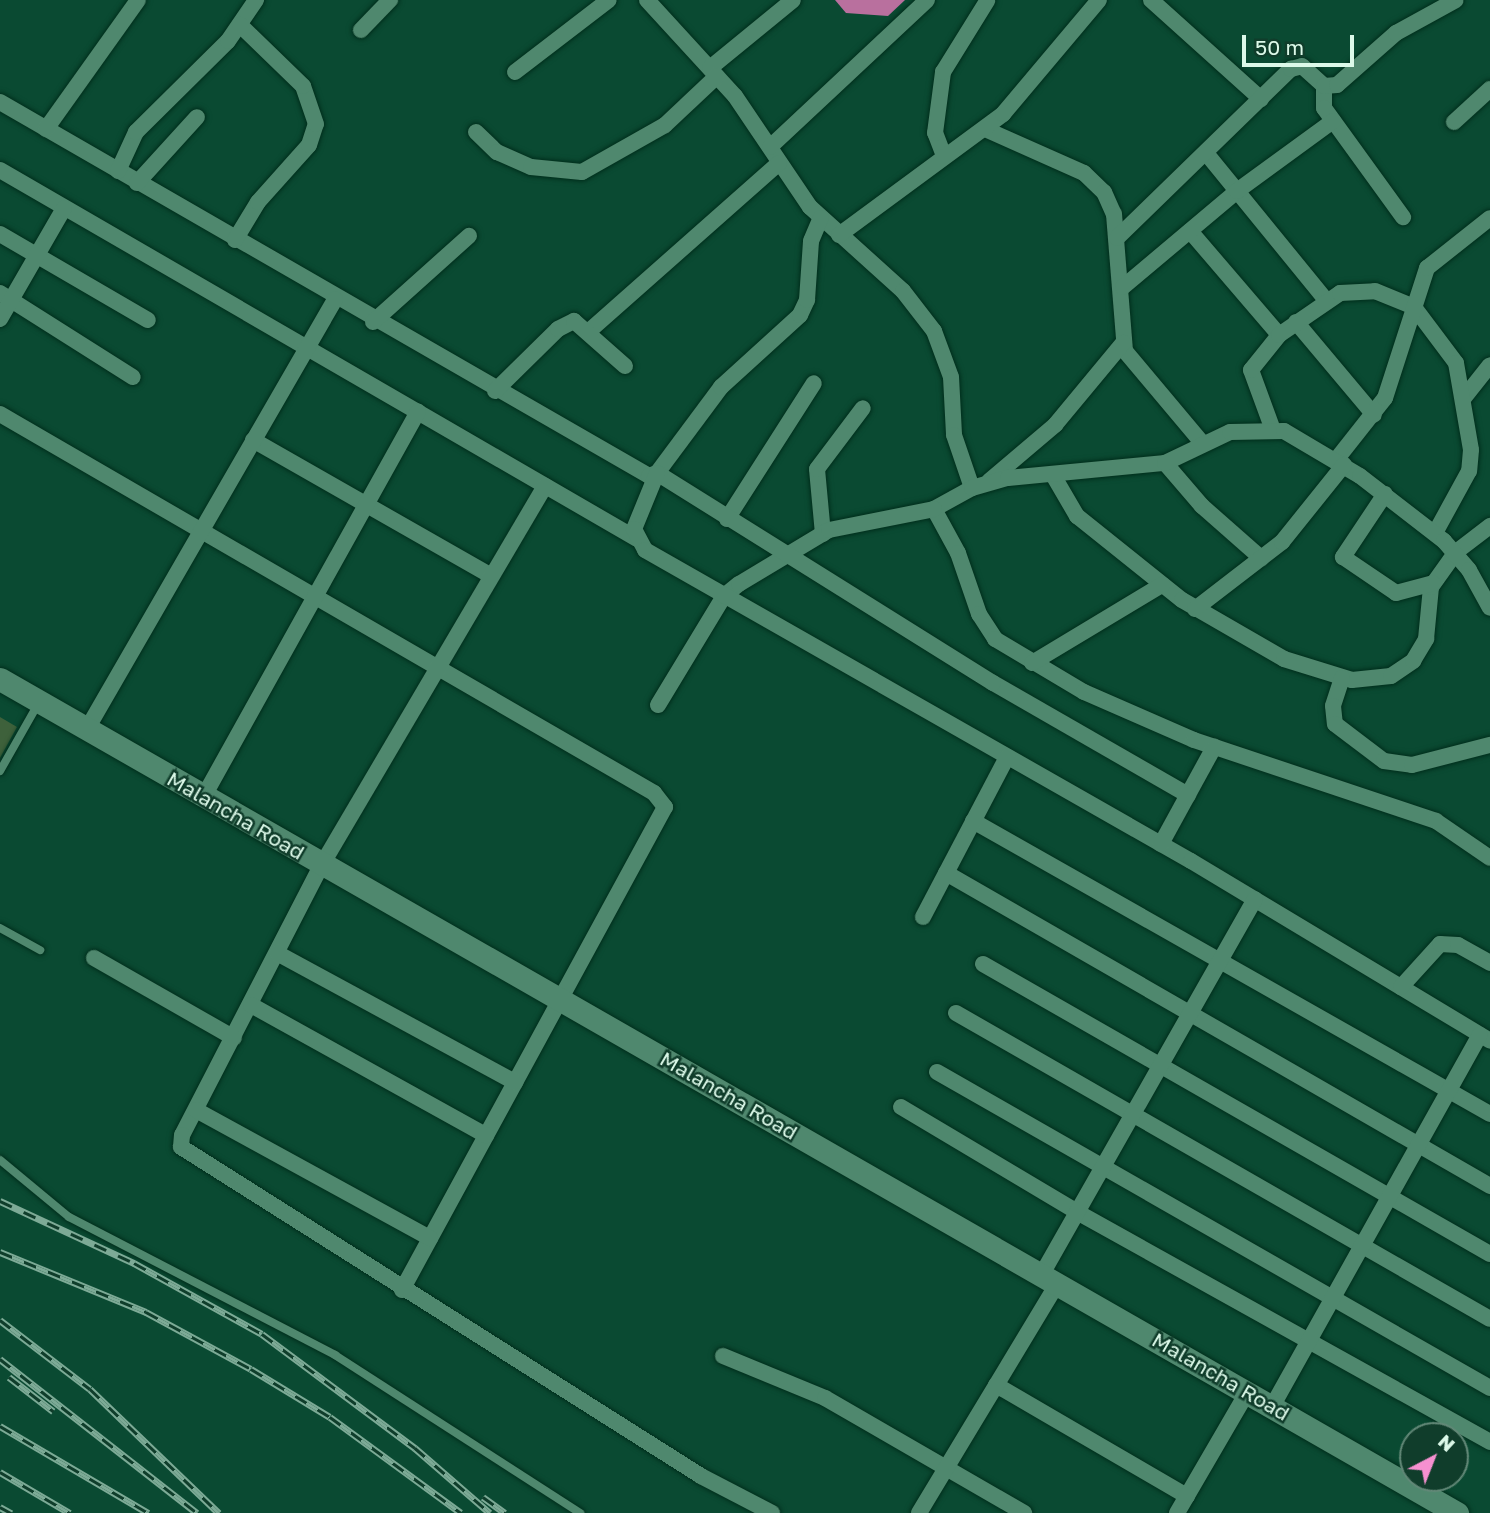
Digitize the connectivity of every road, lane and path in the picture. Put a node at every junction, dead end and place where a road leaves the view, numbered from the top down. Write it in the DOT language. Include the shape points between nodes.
graph roads {
  1 [pos="138,0"];
  2 [pos="256,0"];
  3 [pos="390,0"];
  4 [pos="609,0"];
  5 [pos="793,0"];
  6 [pos="927,0"];
  7 [pos="1099,0"];
  8 [pos="1151,0"];
  9 [pos="1456,0"];
  10 [pos="651,1"];
  11 [pos="987,1"];
  12 [pos="1425,8"];
  13 [pos="240,25"];
  14 [pos="360,30"];
  15 [pos="515,72"];
  16 [pos="713,72"];
  17 [pos="1324,86"];
  18 [pos="1490,89"];
  19 [pos="1261,99"];
  20 [pos="0,102"];
  21 [pos="197,117"];
  22 [pos="1333,121"];
  23 [pos="1454,122"];
  24 [pos="46,129"];
  25 [pos="985,129"];
  26 [pos="476,132"];
  27 [pos="769,147"];
  28 [pos="1206,153"];
  29 [pos="944,156"];
  30 [pos="779,163"];
  31 [pos="0,170"];
  32 [pos="118,171"];
  33 [pos="137,183"];
  34 [pos="1237,191"];
  35 [pos="64,208"];
  36 [pos="1404,217"];
  37 [pos="821,218"];
  38 [pos="1490,218"];
  39 [pos="1190,231"];
  40 [pos="0,234"];
  41 [pos="839,234"];
  42 [pos="470,236"];
  43 [pos="1117,238"];
  44 [pos="234,240"];
  45 [pos="36,256"];
  46 [pos="1123,287"];
  47 [pos="6,297"];
  48 [pos="334,299"];
  49 [pos="1326,300"];
  50 [pos="1414,307"];
  51 [pos="0,319"];
  52 [pos="148,320"];
  53 [pos="373,322"];
  54 [pos="1296,323"];
  55 [pos="588,332"];
  56 [pos="1279,335"];
  57 [pos="1123,343"];
  58 [pos="308,346"];
  59 [pos="1490,365"];
  60 [pos="625,366"];
  61 [pos="133,377"];
  62 [pos="814,383"];
  63 [pos="495,391"];
  64 [pos="1463,399"];
  65 [pos="863,408"];
  66 [pos="418,411"];
  67 [pos="0,414"];
  68 [pos="1374,415"];
  69 [pos="1273,430"];
  70 [pos="253,440"];
  71 [pos="1203,444"];
  72 [pos="1165,463"];
  73 [pos="1340,463"];
  74 [pos="657,473"];
  75 [pos="1054,475"];
  76 [pos="988,481"];
  77 [pos="545,486"];
  78 [pos="972,488"];
  79 [pos="1385,494"];
  80 [pos="366,505"];
  81 [pos="934,509"];
  82 [pos="727,519"];
  83 [pos="1490,526"];
  84 [pos="202,530"];
  85 [pos="1435,533"];
  86 [pos="823,534"];
  87 [pos="637,540"];
  88 [pos="1456,552"];
  89 [pos="788,558"];
  90 [pos="1261,558"];
  91 [pos="491,576"];
  92 [pos="1433,583"];
  93 [pos="1162,585"];
  94 [pos="724,596"];
  95 [pos="315,597"];
  96 [pos="1490,608"];
  97 [pos="1195,609"];
  98 [pos="1032,663"];
  99 [pos="437,668"];
  100 [pos="1342,678"];
  101 [pos="0,679"];
  102 [pos="40,702"];
  103 [pos="658,705"];
  104 [pos="87,729"];
  105 [pos="1490,745"];
  106 [pos="1214,747"];
  107 [pos="1007,757"];
  108 [pos="0,771"];
  109 [pos="1188,795"];
  110 [pos="204,796"];
  111 [pos="973,821"];
  112 [pos="1161,844"];
  113 [pos="1490,858"];
  114 [pos="322,864"];
  115 [pos="946,873"];
  116 [pos="1255,899"];
  117 [pos="923,917"];
  118 [pos="0,928"];
  119 [pos="40,950"];
  120 [pos="277,953"];
  121 [pos="94,958"];
  122 [pos="1220,960"];
  123 [pos="1490,963"];
  124 [pos="983,964"];
  125 [pos="1401,988"];
  126 [pos="560,999"];
  127 [pos="251,1005"];
  128 [pos="1192,1010"];
  129 [pos="956,1013"];
  130 [pos="234,1038"];
  131 [pos="1485,1038"];
  132 [pos="1161,1065"];
  133 [pos="937,1072"];
  134 [pos="515,1082"];
  135 [pos="1449,1090"];
  136 [pos="901,1107"];
  137 [pos="195,1111"];
  138 [pos="1133,1113"];
  139 [pos="1490,1114"];
  140 [pos="486,1135"];
  141 [pos="1418,1144"];
  142 [pos="0,1160"];
  143 [pos="1102,1167"];
  144 [pos="1490,1186"];
  145 [pos="1390,1195"];
  146 [pos="1077,1212"];
  147 [pos="430,1238"];
  148 [pos="1361,1246"];
  149 [pos="1490,1254"];
  150 [pos="1050,1278"];
  151 [pos="402,1290"];
  152 [pos="1334,1296"];
  153 [pos="1490,1319"];
  154 [pos="1309,1340"];
  155 [pos="723,1356"];
  156 [pos="996,1385"];
  157 [pos="1490,1388"];
  158 [pos="1248,1391"];
  159 [pos="1272,1405"];
  160 [pos="1490,1442"];
  161 [pos="945,1470"];
  162 [pos="1182,1508"];
  163 [pos="580,1513"];
  164 [pos="772,1513"];
  165 [pos="919,1513"];
  166 [pos="1024,1513"];
  167 [pos="1457,1513"];
  1 -- 24 [label="street"];
  2 -- 13 [label="street"];
  3 -- 14 [label="street"];
  4 -- 15 [label="street"];
  5 -- 16 [label="street"];
  6 -- 27 [label="street"];
  7 -- 25 [label="street" via="1034,82"];
  8 -- 19 [label="street"];
  9 -- 12 [label="street"];
  10 -- 16 [label="street"];
  11 -- 29 [label="street" via="943,72 935,133"];
  12 -- 17 [label="street" via="1346,78"];
  13 -- 32 [label="street" via="136,132"];
  13 -- 44 [label="street" via="303,86 316,124 309,145 258,202"];
  16 -- 26 [label="street" via="665,125 582,172 531,167 497,152"];
  16 -- 27 [label="street"];
  17 -- 19 [label="street" via="1296,66"];
  17 -- 22 [label="street" via="1324,108"];
  18 -- 23 [label="street"];
  19 -- 28 [label="street"];
  20 -- 24 [label="street"];
  21 -- 33 [label="street"];
  22 -- 34 [label="street"];
  22 -- 36 [label="street"];
  24 -- 32 [label="street"];
  25 -- 29 [label="street"];
  25 -- 43 [label="street" via="1092,178 1110,203"];
  27 -- 30 [label="street"];
  28 -- 34 [label="street"];
  28 -- 43 [label="street"];
  29 -- 41 [label="street"];
  30 -- 37 [label="street"];
  30 -- 55 [label="street"];
  31 -- 35 [label="street"];
  32 -- 33 [label="street"];
  33 -- 44 [label="street"];
  34 -- 39 [label="street"];
  34 -- 49 [label="street"];
  35 -- 45 [label="street"];
  35 -- 58 [label="street"];
  37 -- 41 [label="street"];
  37 -- 74 [label="street" via="811,241 807,300 800,315 721,387"];
  38 -- 50 [label="street" via="1436,257"];
  39 -- 46 [label="street"];
  39 -- 56 [label="street"];
  40 -- 45 [label="street"];
  41 -- 78 [label="street" via="903,291 933,331 951,377 954,435"];
  42 -- 53 [label="street"];
  43 -- 46 [label="street"];
  44 -- 48 [label="street"];
  45 -- 47 [label="street"];
  45 -- 52 [label="street"];
  46 -- 57 [label="street"];
  47 -- 51 [label="street"];
  47 -- 61 [label="street"];
  48 -- 53 [label="street"];
  48 -- 58 [label="street"];
  49 -- 50 [label="street" via="1354,290 1375,291"];
  49 -- 54 [label="street"];
  50 -- 64 [label="street" via="1456,363"];
  50 -- 68 [label="street" via="1396,371"];
  53 -- 63 [label="street"];
  54 -- 56 [label="street"];
  54 -- 68 [label="street"];
  55 -- 60 [label="street"];
  55 -- 63 [label="street" via="567,323"];
  56 -- 69 [label="street" via="1251,370"];
  57 -- 71 [label="street"];
  57 -- 76 [label="street" via="1055,425"];
  58 -- 66 [label="street"];
  58 -- 70 [label="street"];
  59 -- 64 [label="street"];
  62 -- 82 [label="street"];
  63 -- 74 [label="street" via="640,473"];
  64 -- 85 [label="street" via="1471,461"];
  65 -- 86 [label="street" via="817,469"];
  66 -- 77 [label="street"];
  66 -- 80 [label="street"];
  67 -- 84 [label="street"];
  68 -- 73 [label="street"];
  69 -- 71 [label="street" via="1246,428"];
  69 -- 73 [label="street" via="1308,442"];
  70 -- 80 [label="street"];
  70 -- 84 [label="street"];
  71 -- 72 [label="street"];
  72 -- 75 [label="street"];
  72 -- 90 [label="street" via="1202,506"];
  73 -- 79 [label="street"];
  73 -- 90 [label="street" via="1282,542"];
  74 -- 82 [label="street"];
  74 -- 87 [label="street" via="638,515"];
  75 -- 76 [label="street"];
  75 -- 93 [label="street" via="1077,516"];
  76 -- 78 [label="street"];
  77 -- 87 [label="street"];
  77 -- 91 [label="street"];
  78 -- 81 [label="street"];
  79 -- 85 [label="street"];
  79 -- 92 [label="street" via="1343,557 1396,593"];
  80 -- 91 [label="street"];
  80 -- 95 [label="street"];
  81 -- 86 [label="street"];
  81 -- 98 [label="street" via="987,629"];
  82 -- 89 [label="street"];
  83 -- 88 [label="street"];
  84 -- 95 [label="street"];
  84 -- 104 [label="street"];
  85 -- 88 [label="street"];
  86 -- 89 [label="street"];
  87 -- 94 [label="street" via="645,550"];
  88 -- 92 [label="street"];
  88 -- 96 [label="street"];
  89 -- 94 [label="street"];
  89 -- 109 [label="street"];
  90 -- 97 [label="street"];
  91 -- 99 [label="street"];
  92 -- 100 [label="street" via="1426,639 1413,661 1391,676"];
  93 -- 97 [label="street"];
  93 -- 98 [label="street"];
  94 -- 103 [label="street"];
  94 -- 107 [label="street"];
  95 -- 99 [label="street"];
  95 -- 110 [label="street"];
  97 -- 100 [label="street" via="1284,659"];
  98 -- 106 [label="street" via="1084,692"];
  99 -- 114 [label="street"];
  99 -- 126 [label="street" via="654,793 665,807"];
  100 -- 105 [label="street" via="1333,706 1335,724 1384,761 1412,765"];
  101 -- 102 [label="main road, Malancha Road"];
  102 -- 104 [label="main road, Malancha Road"];
  102 -- 108 [label="lane"];
  104 -- 110 [label="main road, Malancha Road"];
  106 -- 109 [label="street"];
  106 -- 113 [label="street" via="1436,821"];
  107 -- 111 [label="street"];
  107 -- 112 [label="street"];
  109 -- 112 [label="street"];
  110 -- 114 [label="main road, Malancha Road"];
  111 -- 115 [label="street"];
  111 -- 122 [label="street"];
  112 -- 116 [label="street"];
  114 -- 120 [label="street"];
  114 -- 126 [label="main road, Malancha Road"];
  115 -- 117 [label="street"];
  115 -- 128 [label="street"];
  116 -- 122 [label="street"];
  116 -- 125 [label="street"];
  118 -- 119 [label="lane"];
  120 -- 127 [label="street"];
  120 -- 134 [label="street"];
  121 -- 130 [label="street"];
  122 -- 128 [label="street"];
  122 -- 135 [label="street"];
  123 -- 125 [label="street" via="1458,945 1440,944"];
  124 -- 132 [label="street"];
  125 -- 131 [label="street"];
  126 -- 134 [label="street"];
  126 -- 150 [label="main road, Malancha Road"];
  127 -- 130 [label="street"];
  127 -- 140 [label="street"];
  128 -- 132 [label="street"];
  128 -- 141 [label="street"];
  129 -- 138 [label="street"];
  130 -- 137 [label="street"];
  131 -- 135 [label="street"];
  132 -- 138 [label="street"];
  132 -- 145 [label="street"];
  133 -- 143 [label="street"];
  134 -- 140 [label="street"];
  135 -- 139 [label="street"];
  135 -- 141 [label="street"];
  136 -- 146 [label="street"];
  137 -- 147 [label="street"];
  137 -- 151 [label="street" via="182,1135 187,1154"];
  138 -- 143 [label="street"];
  138 -- 148 [label="street"];
  140 -- 147 [label="street"];
  141 -- 144 [label="street"];
  141 -- 145 [label="street"];
  142 -- 163 [label="lane" via="69,1217 335,1355"];
  143 -- 146 [label="street"];
  143 -- 152 [label="street"];
  145 -- 148 [label="street"];
  145 -- 149 [label="street"];
  146 -- 150 [label="street"];
  146 -- 154 [label="street"];
  147 -- 151 [label="street"];
  148 -- 152 [label="street"];
  148 -- 153 [label="street"];
  150 -- 156 [label="street"];
  150 -- 158 [label="main road, Malancha Road"];
  151 -- 164 [label="street" via="701,1476"];
  152 -- 154 [label="street"];
  152 -- 157 [label="street"];
  154 -- 159 [label="street"];
  154 -- 160 [label="street"];
  155 -- 161 [label="street" via="825,1398"];
  156 -- 161 [label="street"];
  156 -- 162 [label="street"];
  158 -- 159 [label="main road, Malancha Road"];
  158 -- 162 [label="street"];
  159 -- 167 [label="main road, Malancha Road"];
  161 -- 165 [label="street"];
  161 -- 166 [label="street"];
}
